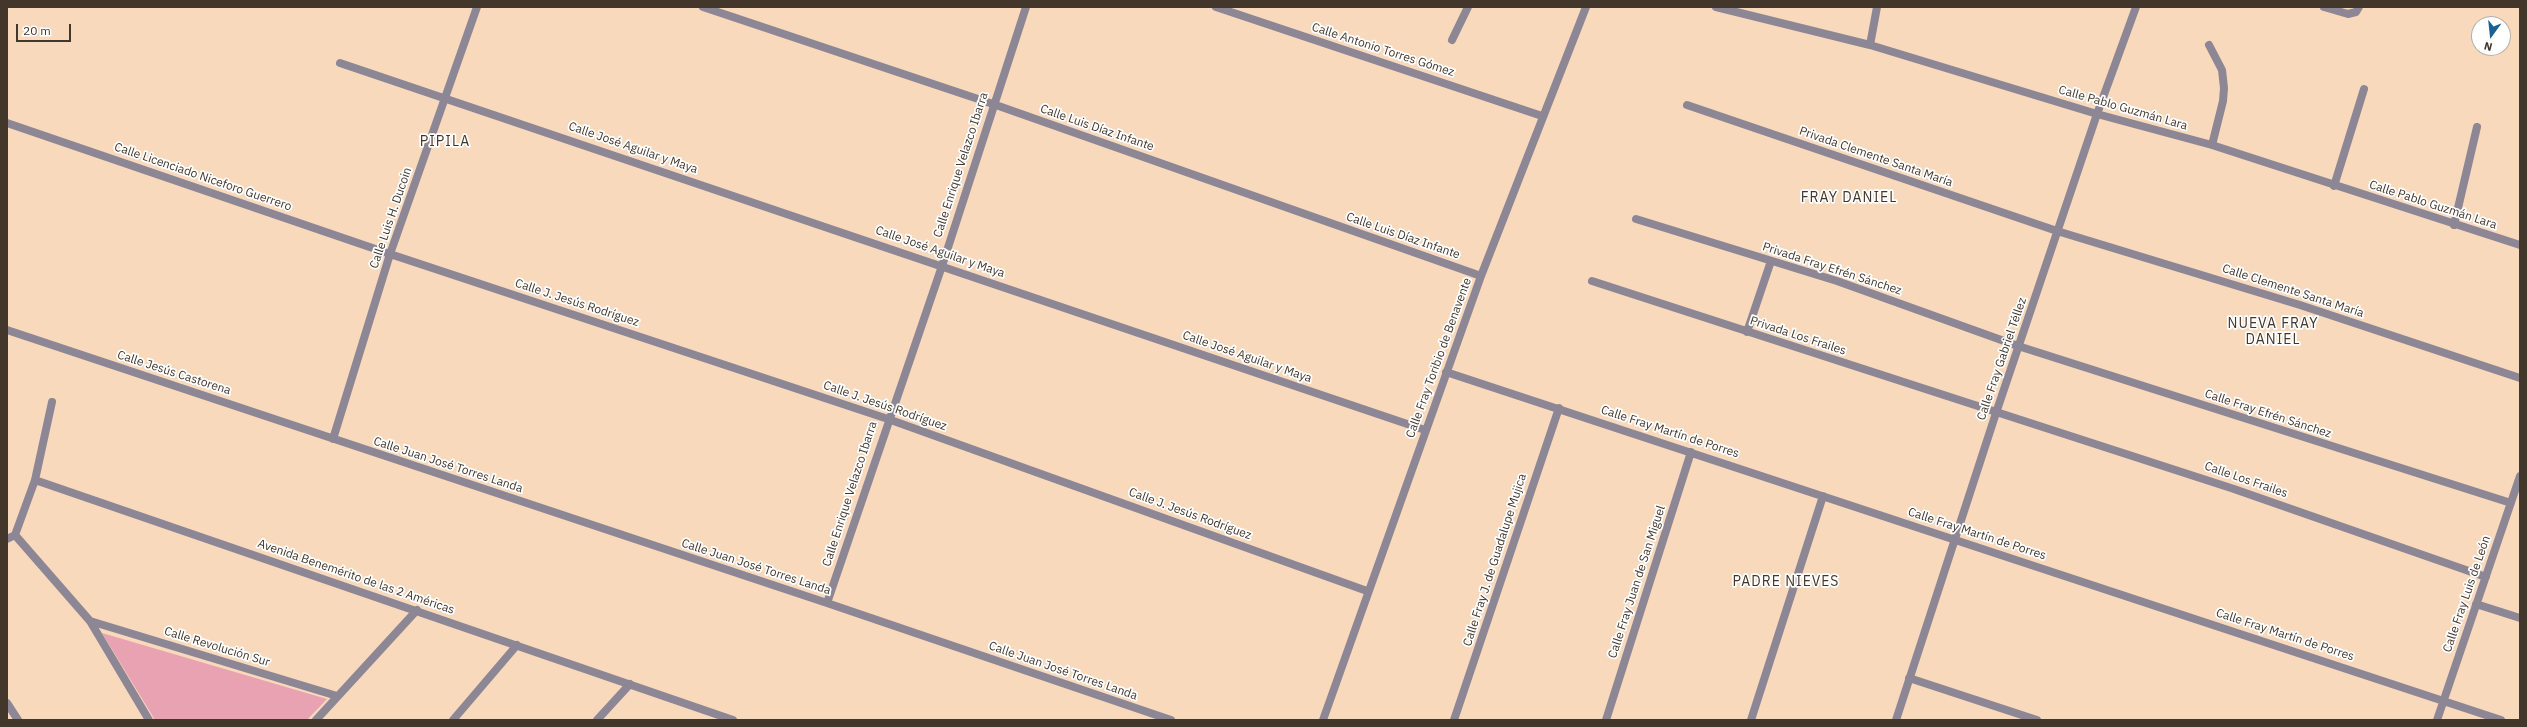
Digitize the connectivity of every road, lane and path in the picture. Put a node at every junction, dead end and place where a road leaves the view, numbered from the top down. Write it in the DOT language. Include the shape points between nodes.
graph roads {
  1 [pos="477,7"];
  2 [pos="703,7"];
  3 [pos="1026,7"];
  4 [pos="1216,7"];
  5 [pos="1468,7"];
  6 [pos="1586,7"];
  7 [pos="1716,7"];
  8 [pos="1877,7"];
  9 [pos="2136,7"];
  10 [pos="2324,7"];
  11 [pos="2360,7"];
  12 [pos="1452,40"];
  13 [pos="1870,45"];
  14 [pos="2209,45"];
  15 [pos="340,63"];
  16 [pos="2364,89"];
  17 [pos="447,98"];
  18 [pos="993,104"];
  19 [pos="1687,104"];
  20 [pos="2097,114"];
  21 [pos="1542,116"];
  22 [pos="7,122"];
  23 [pos="2477,126"];
  24 [pos="2212,145"];
  25 [pos="2334,186"];
  26 [pos="1636,220"];
  27 [pos="2454,225"];
  28 [pos="2057,231"];
  29 [pos="2520,245"];
  30 [pos="390,254"];
  31 [pos="1771,261"];
  32 [pos="942,266"];
  33 [pos="1481,276"];
  34 [pos="1592,281"];
  35 [pos="7,330"];
  36 [pos="1747,332"];
  37 [pos="2018,346"];
  38 [pos="1446,372"];
  39 [pos="2520,378"];
  40 [pos="52,402"];
  41 [pos="1559,408"];
  42 [pos="1996,413"];
  43 [pos="888,419"];
  44 [pos="1425,430"];
  45 [pos="333,439"];
  46 [pos="1692,452"];
  47 [pos="2520,476"];
  48 [pos="35,480"];
  49 [pos="1823,496"];
  50 [pos="2511,504"];
  51 [pos="15,535"];
  52 [pos="1953,538"];
  53 [pos="7,539"];
  54 [pos="2486,576"];
  55 [pos="1367,590"];
  56 [pos="827,603"];
  57 [pos="2476,604"];
  58 [pos="417,610"];
  59 [pos="2520,618"];
  60 [pos="90,621"];
  61 [pos="517,645"];
  62 [pos="1909,678"];
  63 [pos="630,684"];
  64 [pos="337,696"];
  65 [pos="2443,700"];
  66 [pos="7,703"];
  67 [pos="18,720"];
  68 [pos="149,720"];
  69 [pos="316,720"];
  70 [pos="453,720"];
  71 [pos="597,720"];
  72 [pos="734,720"];
  73 [pos="1170,720"];
  74 [pos="1323,720"];
  75 [pos="1454,720"];
  76 [pos="1606,720"];
  77 [pos="1751,720"];
  78 [pos="1896,720"];
  79 [pos="2037,720"];
  80 [pos="2437,720"];
  81 [pos="2501,720"];
  1 -- 17 [label="street, Calle Luis H. Ducoin"];
  2 -- 18 [label="street, Calle Luis Díaz Infante"];
  3 -- 18 [label="street, Calle Enrique Velazco Ibarra"];
  4 -- 21 [label="street, Calle Antonio Torres Gómez"];
  5 -- 12 [label="street"];
  6 -- 21 [label="street, Calle Fray Toribio de Benavente"];
  7 -- 13 [label="street, Calle Pablo Guzmán Lara"];
  8 -- 13 [label="street"];
  9 -- 20 [label="street, Calle Fray Gabriel Téllez"];
  10 -- 11 [label="street" via="2348,14 2356,12"];
  13 -- 20 [label="street, Calle Pablo Guzmán Lara"];
  14 -- 24 [label="street" via="2222,70 2224,88"];
  15 -- 17 [label="street, Calle José Aguilar y Maya"];
  16 -- 25 [label="street"];
  17 -- 30 [label="street, Calle Luis H. Ducoin"];
  17 -- 32 [label="street, Calle José Aguilar y Maya"];
  18 -- 32 [label="street, Calle Enrique Velazco Ibarra"];
  18 -- 33 [label="street, Calle Luis Díaz Infante"];
  19 -- 28 [label="street, Privada Clemente Santa María"];
  20 -- 24 [label="street, Calle Pablo Guzmán Lara"];
  20 -- 28 [label="street, Calle Fray Gabriel Téllez"];
  21 -- 33 [label="street, Calle Fray Toribio de Benavente"];
  22 -- 30 [label="street, Calle Licenciado Niceforo Guerrero"];
  23 -- 27 [label="street"];
  24 -- 25 [label="street, Calle Pablo Guzmán Lara"];
  25 -- 27 [label="street, Calle Pablo Guzmán Lara"];
  26 -- 31 [label="street, Privada Fray Efrén Sánchez"];
  27 -- 29 [label="street, Calle Pablo Guzmán Lara"];
  28 -- 37 [label="street, Calle Fray Gabriel Téllez"];
  28 -- 39 [label="street, Calle Clemente Santa María" via="2300,305"];
  30 -- 43 [label="street, Calle J. Jesús Rodríguez"];
  30 -- 45 [label="street, Calle Luis H. Ducoin"];
  31 -- 36 [label="street"];
  31 -- 37 [label="street, Privada Fray Efrén Sánchez" via="1837,281"];
  32 -- 43 [label="street, Calle Enrique Velazco Ibarra"];
  32 -- 44 [label="street, Calle José Aguilar y Maya"];
  33 -- 38 [label="street, Calle Fray Toribio de Benavente"];
  34 -- 36 [label="street, Privada Los Frailes"];
  35 -- 45 [label="street, Calle Jesús Castorena"];
  36 -- 42 [label="street, Privada Los Frailes"];
  37 -- 42 [label="street, Calle Fray Gabriel Téllez"];
  37 -- 50 [label="street, Calle Fray Efrén Sánchez"];
  38 -- 41 [label="street, Calle Fray Martín de Porres"];
  38 -- 44 [label="street, Calle Fray Toribio de Benavente"];
  40 -- 48 [label="street"];
  41 -- 46 [label="street, Calle Fray Martín de Porres"];
  41 -- 75 [label="street, Calle Fray J. de Guadalupe Mujica"];
  42 -- 52 [label="street, Calle Fray Gabriel Téllez"];
  42 -- 54 [label="street, Calle Los Frailes" via="2212,482"];
  43 -- 55 [label="street, Calle J. Jesús Rodríguez"];
  43 -- 56 [label="street, Calle Enrique Velazco Ibarra"];
  44 -- 55 [label="street, Calle Fray Toribio de Benavente"];
  45 -- 56 [label="street, Calle Juan José Torres Landa"];
  46 -- 49 [label="street, Calle Fray Martín de Porres"];
  46 -- 76 [label="street, Calle Fray Juan de San Miguel"];
  47 -- 50 [label="street, Calle Fray Luis de León"];
  48 -- 51 [label="street"];
  48 -- 58 [label="street, Avenida Benemérito de las 2 Américas"];
  49 -- 52 [label="street, Calle Fray Martín de Porres"];
  49 -- 77 [label="street"];
  50 -- 54 [label="street, Calle Fray Luis de León"];
  51 -- 53 [label="street"];
  51 -- 60 [label="street"];
  52 -- 62 [label="street, Calle Fray Gabriel Téllez"];
  52 -- 65 [label="street, Calle Fray Martín de Porres"];
  54 -- 57 [label="street, Calle Fray Luis de León"];
  55 -- 74 [label="street, Calle Fray Toribio de Benavente"];
  56 -- 73 [label="street, Calle Juan José Torres Landa"];
  57 -- 59 [label="street"];
  57 -- 65 [label="street, Calle Fray Luis de León"];
  58 -- 61 [label="street, Avenida Benemérito de las 2 Américas"];
  58 -- 64 [label="street"];
  60 -- 64 [label="street, Calle Revolución Sur"];
  60 -- 68 [label="street"];
  61 -- 63 [label="street, Avenida Benemérito de las 2 Américas"];
  61 -- 70 [label="street"];
  62 -- 78 [label="street, Calle Fray Gabriel Téllez"];
  62 -- 79 [label="street"];
  63 -- 71 [label="street"];
  63 -- 72 [label="street, Avenida Benemérito de las 2 Américas"];
  64 -- 69 [label="street"];
  65 -- 80 [label="street, Calle Fray Luis de León"];
  65 -- 81 [label="street, Calle Fray Martín de Porres"];
  66 -- 67 [label="street"];
}
